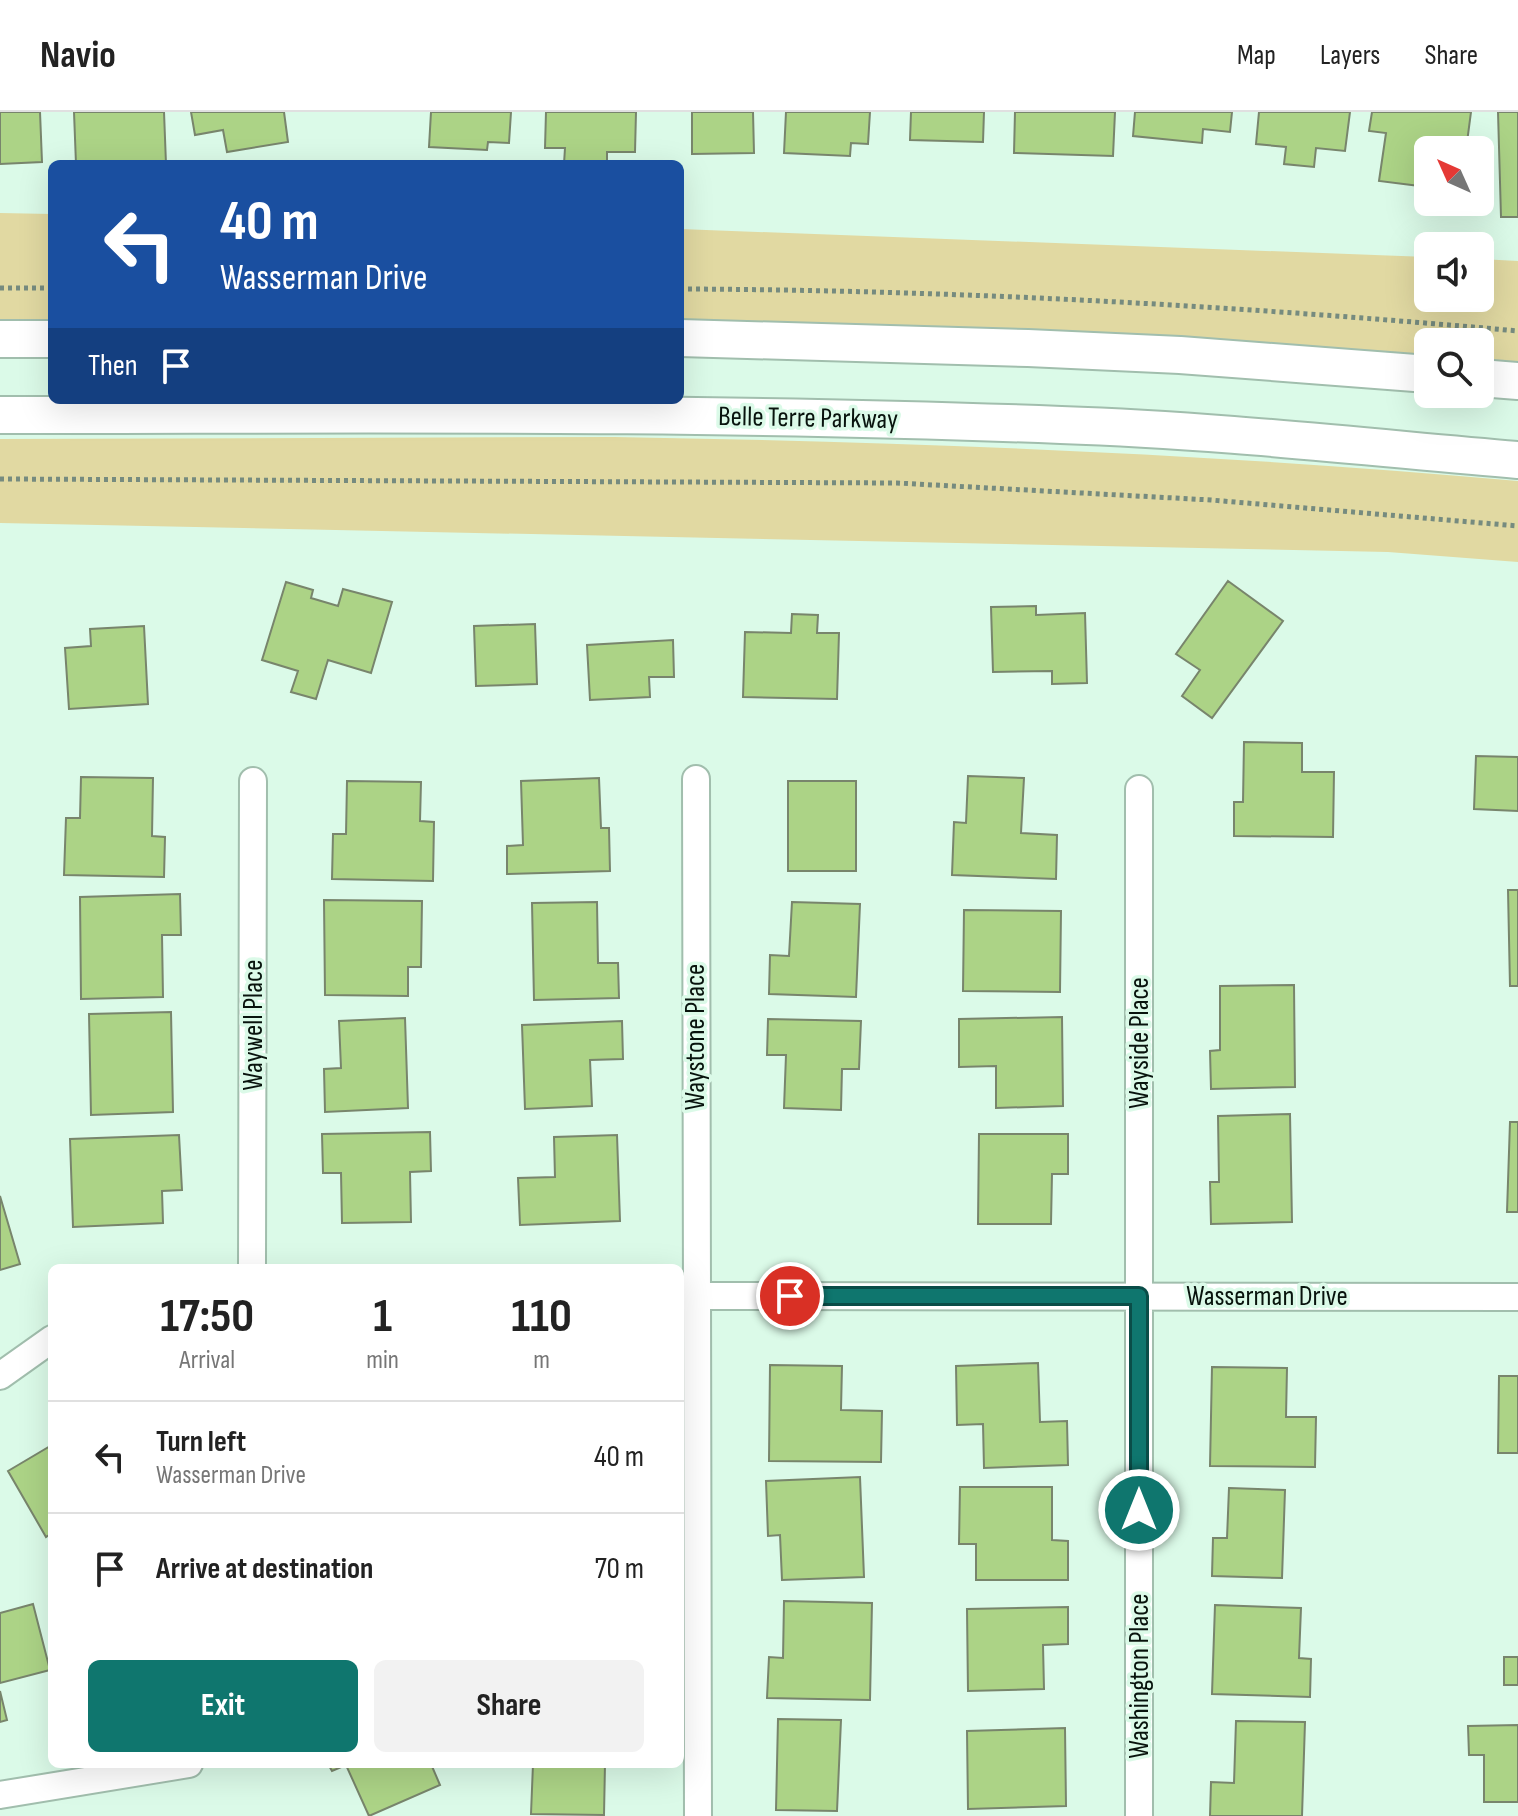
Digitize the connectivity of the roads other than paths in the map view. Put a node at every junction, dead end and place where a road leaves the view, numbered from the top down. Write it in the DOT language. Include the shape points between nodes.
graph roads {
  1 [pos="684,338"];
  2 [pos="0,339"];
  3 [pos="48,339"];
  4 [pos="1414,373"];
  5 [pos="1494,379"];
  6 [pos="1518,381"];
  7 [pos="0,415"];
  8 [pos="1518,460"];
  9 [pos="696,779"];
  10 [pos="253,781"];
  11 [pos="1139,789"];
  12 [pos="252,1264"];
  13 [pos="688,1296"];
  14 [pos="1139,1296"];
  15 [pos="1518,1297"];
  16 [pos="48,1342"];
  17 [pos="0,1376"];
  18 [pos="165,1768"];
  19 [pos="0,1795"];
  20 [pos="698,1816"];
  21 [pos="1139,1816"];
  1 -- 4 [label="main road" via="1089,351"];
  2 -- 3 [label="main road"];
  5 -- 6 [label="main road"];
  7 -- 8 [label="main road, Belle Terre Parkway" via="972,422 1189,432"];
  9 -- 13 [label="street, Waystone Place"];
  10 -- 12 [label="street, Waywell Place"];
  11 -- 14 [label="street, Wayside Place"];
  13 -- 14 [label="street, Wasserman Drive"];
  13 -- 20 [label="street, Waystone Place"];
  14 -- 15 [label="street, Wasserman Drive"];
  14 -- 21 [label="street, Washington Place"];
  16 -- 17 [label="street"];
  18 -- 19 [label="street"];
}
